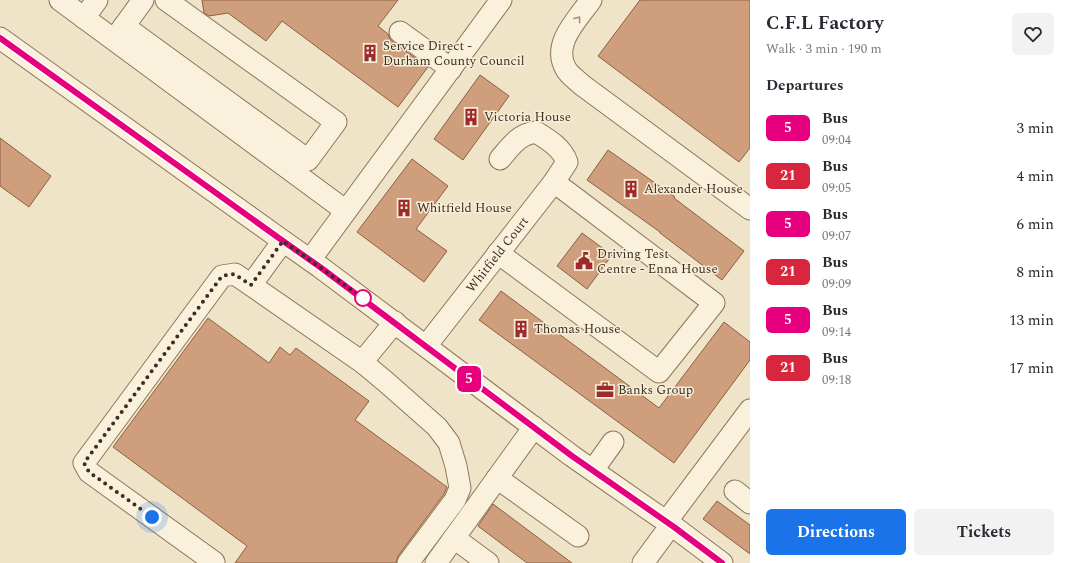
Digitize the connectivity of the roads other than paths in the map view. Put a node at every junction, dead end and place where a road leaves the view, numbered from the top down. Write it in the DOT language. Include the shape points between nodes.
graph roads {
  1 [pos="60,0"];
  2 [pos="97,0"];
  3 [pos="143,0"];
  4 [pos="166,0"];
  5 [pos="501,0"];
  6 [pos="591,0"];
  7 [pos="84,18"];
  8 [pos="400,32"];
  9 [pos="119,33"];
  10 [pos="0,38"];
  11 [pos="451,69"];
  12 [pos="500,159"];
  13 [pos="554,182"];
  14 [pos="750,209"];
  15 [pos="346,211"];
  16 [pos="283,241"];
  17 [pos="498,253"];
  18 [pos="310,260"];
  19 [pos="251,285"];
  20 [pos="395,322"];
  21 [pos="426,346"];
  22 [pos="362,362"];
  23 [pos="750,410"];
  24 [pos="534,427"];
  25 [pos="613,442"];
  26 [pos="593,470"];
  27 [pos="497,478"];
  28 [pos="669,524"];
  29 [pos="578,536"];
  30 [pos="454,538"];
  31 [pos="214,562"];
  32 [pos="408,563"];
  33 [pos="436,563"];
  34 [pos="488,563"];
  35 [pos="643,563"];
  36 [pos="722,563"];
  1 -- 7 [label="street"];
  2 -- 7 [label="street"];
  3 -- 9 [label="street"];
  4 -- 9 [label="street" via="336,122 308,160"];
  5 -- 11 [label="street"];
  14 -- 6 [label="street, one-way" via="582,85 566,69 561,54 564,37"];
  7 -- 9 [label="street"];
  8 -- 11 [label="street"];
  9 -- 15 [label="street"];
  10 -- 16 [label="street"];
  11 -- 15 [label="street"];
  12 -- 13 [label="street, Whitfield Court" via="514,142 527,133 536,132 560,150 567,162"];
  13 -- 17 [label="street, Whitfield Court"];
  13 -- 17 [label="street" via="714,303 659,372"];
  15 -- 18 [label="street"];
  16 -- 18 [label="street"];
  16 -- 19 [label="street"];
  17 -- 21 [label="street, Whitfield Court"];
  18 -- 20 [label="street"];
  19 -- 22 [label="street"];
  19 -- 31 [label="street" via="234,274 222,276 84,463 89,472"];
  20 -- 21 [label="street"];
  20 -- 22 [label="street"];
  21 -- 24 [label="street"];
  22 -- 32 [label="street" via="437,427 449,443 456,466 460,488 455,500"];
  23 -- 28 [label="street"];
  24 -- 26 [label="street"];
  24 -- 27 [label="street"];
  25 -- 26 [label="street"];
  26 -- 28 [label="street"];
  27 -- 29 [label="street"];
  27 -- 30 [label="street"];
  28 -- 35 [label="street"];
  28 -- 36 [label="street"];
  30 -- 33 [label="street"];
  30 -- 34 [label="street"];
}
